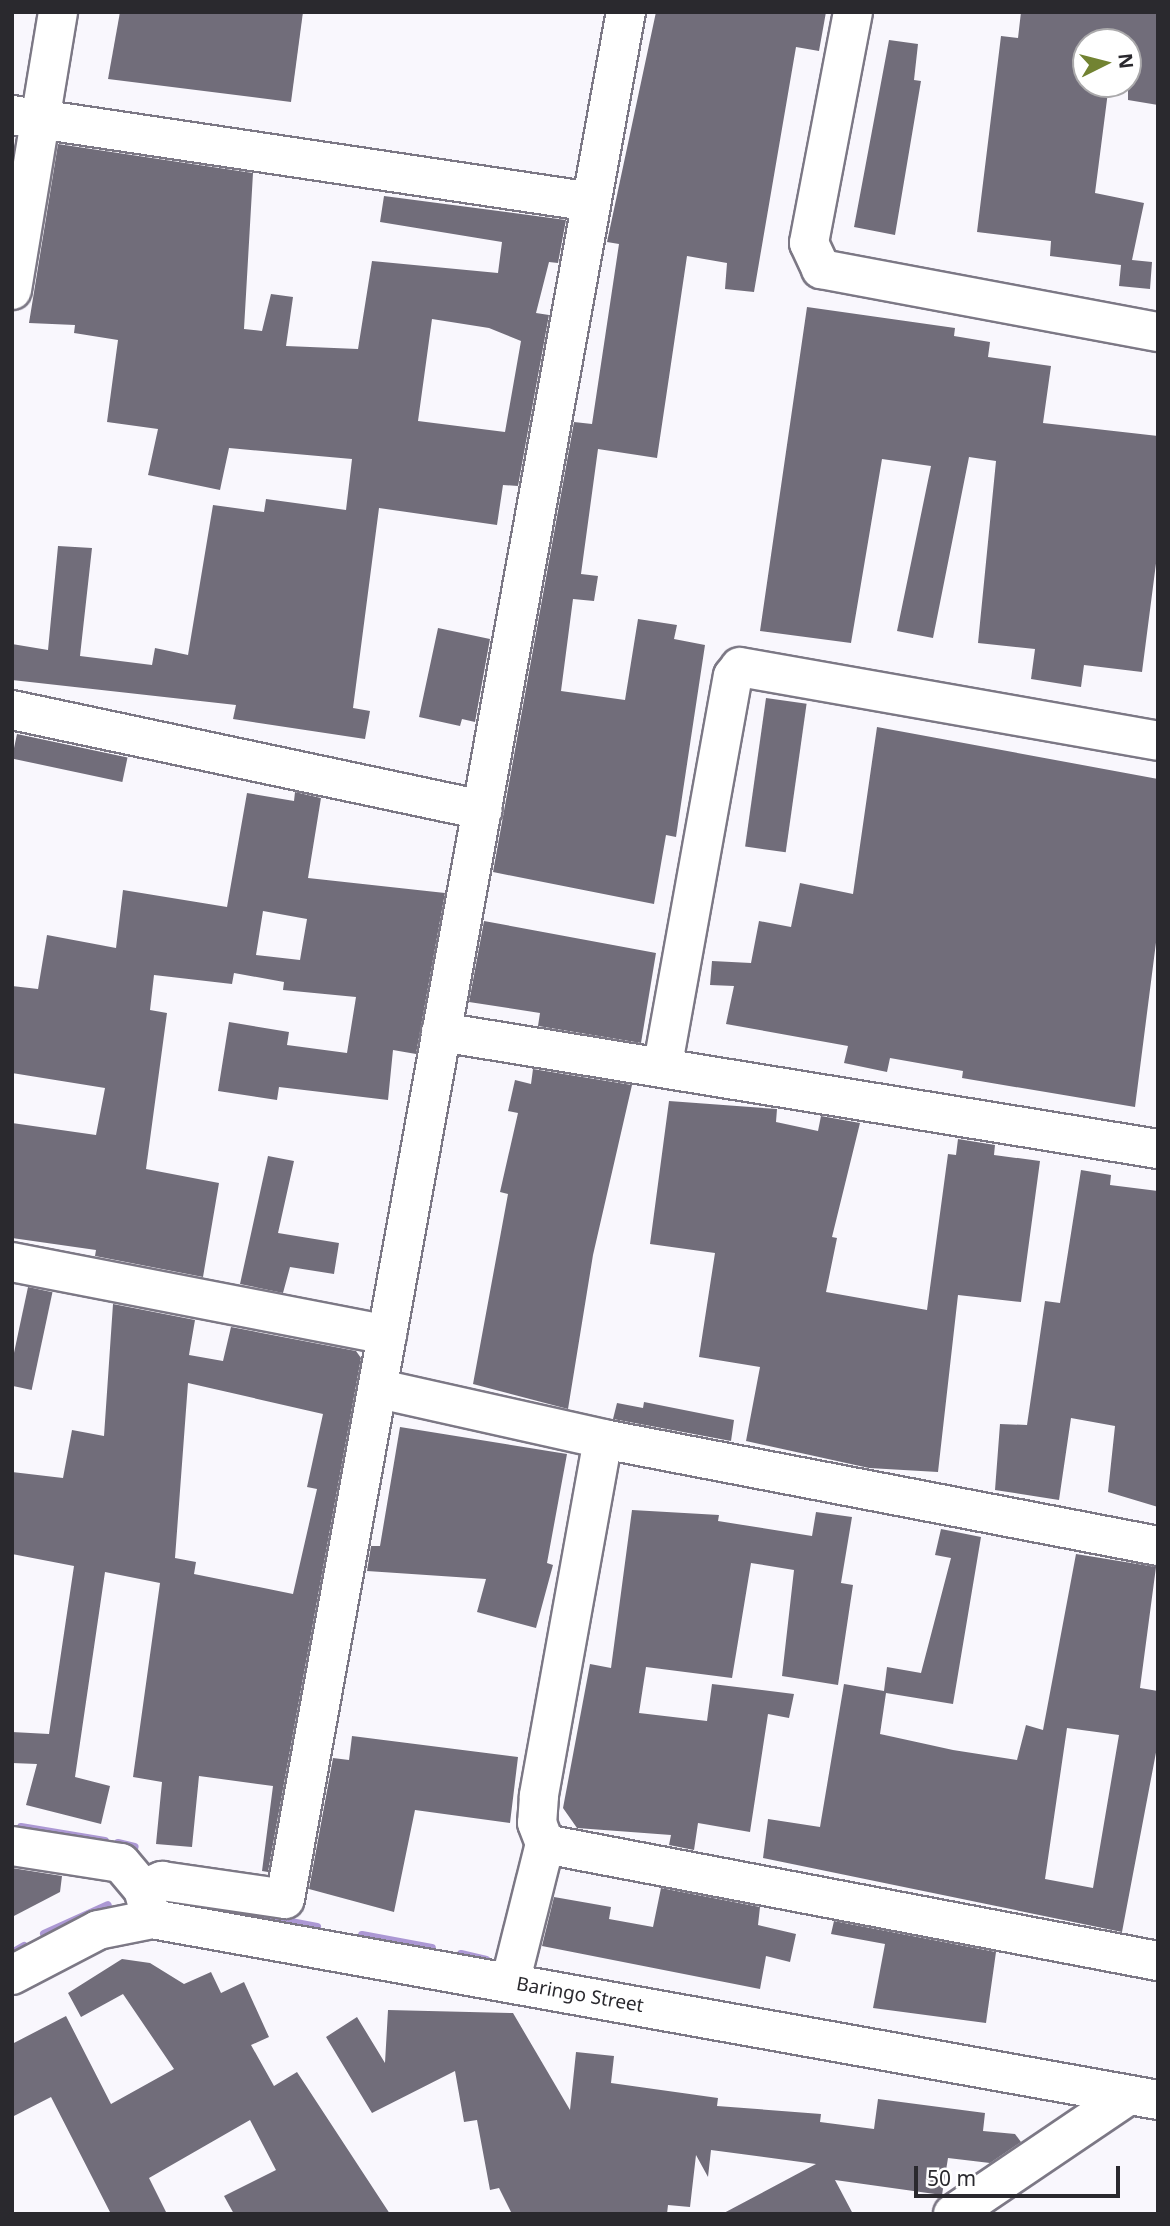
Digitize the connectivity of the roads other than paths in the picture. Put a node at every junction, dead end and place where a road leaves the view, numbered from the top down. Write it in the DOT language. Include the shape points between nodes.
graph roads {
  1 [pos="58,12"];
  2 [pos="625,12"];
  3 [pos="853,12"];
  4 [pos="27,117"];
  5 [pos="592,202"];
  6 [pos="12,289"];
  7 [pos="1158,332"];
  8 [pos="12,710"];
  9 [pos="1158,741"];
  10 [pos="483,810"];
  11 [pos="441,1032"];
  12 [pos="663,1065"];
  13 [pos="1158,1149"];
  14 [pos="12,1262"];
  15 [pos="387,1335"];
  16 [pos="380,1389"];
  17 [pos="603,1439"];
  18 [pos="1158,1546"];
  19 [pos="545,1844"];
  20 [pos="12,1846"];
  21 [pos="148,1904"];
  22 [pos="1158,1961"];
  23 [pos="12,1975"];
  24 [pos="510,1983"];
  25 [pos="1142,2098"];
  26 [pos="953,2214"];
  1 -- 4 [label="street"];
  2 -- 5 [label="street"];
  3 -- 7 [label="street" via="809,243 821,269"];
  4 -- 5 [label="street"];
  4 -- 6 [label="street"];
  5 -- 10 [label="street"];
  8 -- 10 [label="street"];
  9 -- 12 [label="street" via="740,667 733,676"];
  10 -- 11 [label="street"];
  11 -- 12 [label="street"];
  11 -- 15 [label="street"];
  12 -- 13 [label="street"];
  14 -- 15 [label="street"];
  15 -- 16 [label="street"];
  16 -- 17 [label="street"];
  16 -- 21 [label="street" via="285,1899 162,1881"];
  17 -- 18 [label="street"];
  17 -- 19 [label="street" via="539,1796 537,1823"];
  19 -- 22 [label="street"];
  19 -- 24 [label="street"];
  20 -- 21 [label="street" via="121,1863"];
  21 -- 23 [label="street, Baringo Street" via="43,1953"];
  21 -- 24 [label="street, Baringo Street"];
  24 -- 25 [label="street, Baringo Street"];
  25 -- 26 [label="street"];
}
